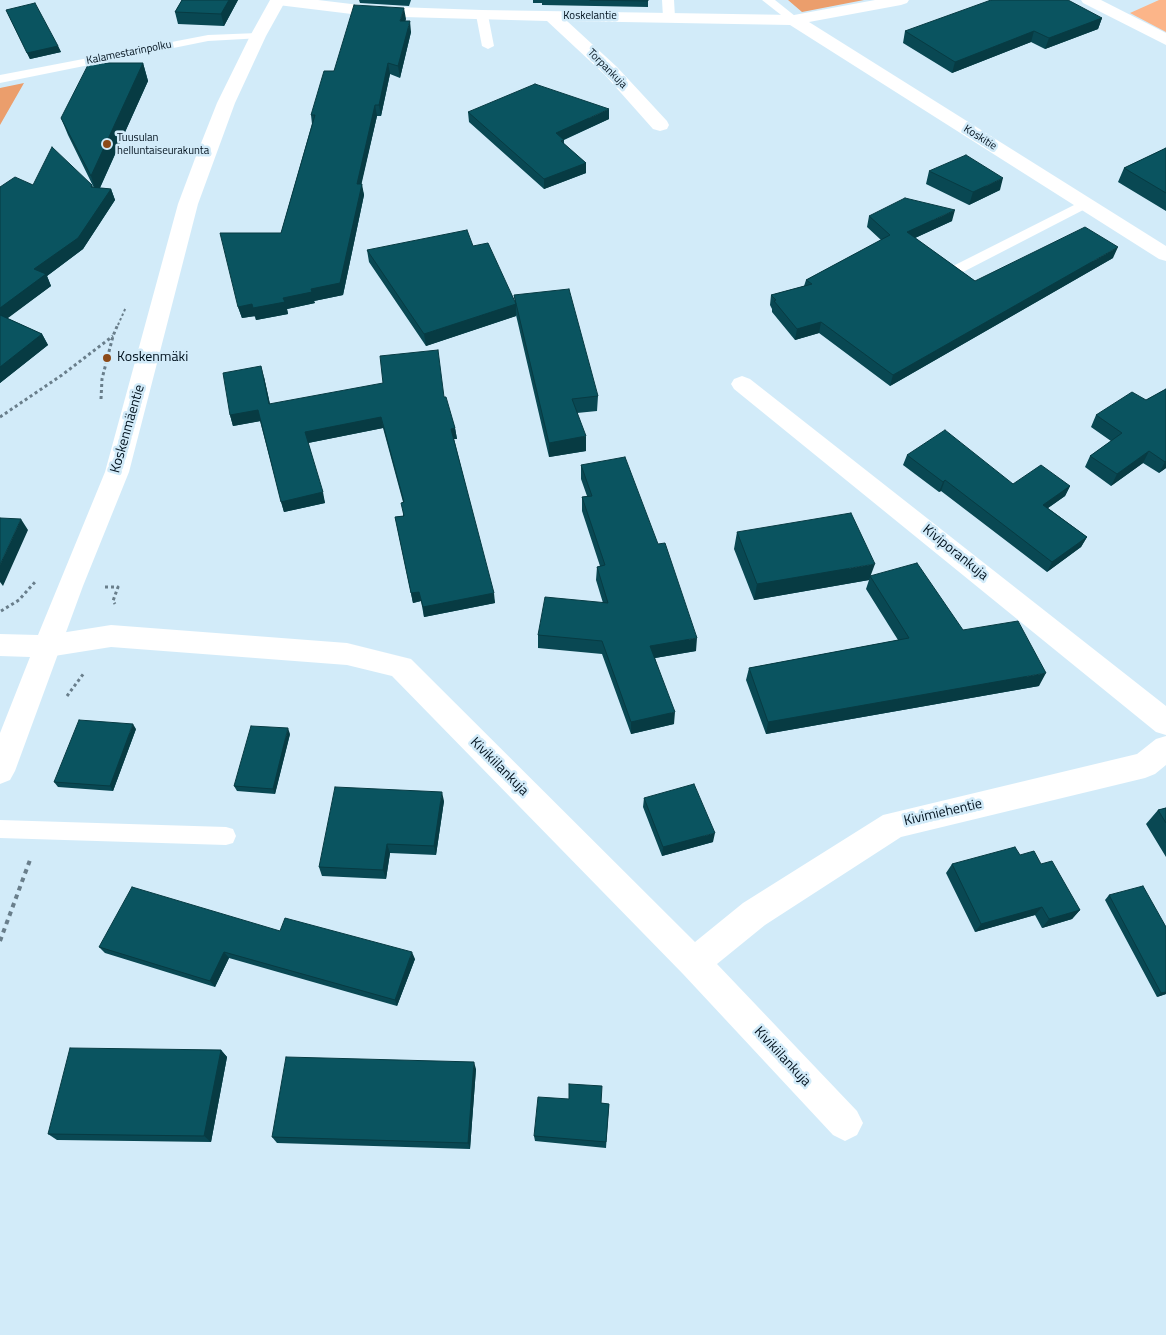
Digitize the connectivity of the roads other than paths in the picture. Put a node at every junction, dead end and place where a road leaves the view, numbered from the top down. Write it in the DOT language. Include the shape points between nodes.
graph roads {
  1 [pos="278,0"];
  2 [pos="768,0"];
  3 [pos="901,0"];
  4 [pos="1089,0"];
  5 [pos="668,8"];
  6 [pos="482,15"];
  7 [pos="551,16"];
  8 [pos="794,20"];
  9 [pos="258,36"];
  10 [pos="1166,40"];
  11 [pos="488,46"];
  12 [pos="0,79"];
  13 [pos="660,125"];
  14 [pos="1084,204"];
  15 [pos="1166,256"];
  16 [pos="960,268"];
  17 [pos="742,384"];
  18 [pos="0,644"];
  19 [pos="48,646"];
  20 [pos="1166,723"];
  21 [pos="1166,748"];
  22 [pos="0,771"];
  23 [pos="0,829"];
  24 [pos="226,836"];
  25 [pos="694,963"];
  26 [pos="845,1124"];
  1 -- 6 [label="street, Koskelantie" via="368,11"];
  1 -- 9 [label="street, Koskenmäentie"];
  2 -- 8 [label="lane"];
  3 -- 8 [label="street, Koskelantie"];
  4 -- 10 [label="street"];
  5 -- 7 [label="street, Koskelantie"];
  5 -- 8 [label="street, Koskelantie"];
  6 -- 7 [label="street, Koskelantie"];
  6 -- 11 [label="lane"];
  7 -- 13 [label="street, Torpankuja" via="611,71"];
  8 -- 14 [label="street, Koskitie"];
  9 -- 12 [label="lane, Kalamestarinpolku" via="208,38"];
  9 -- 19 [label="street, Koskenmäentie" via="226,103 188,204 117,472"];
  14 -- 15 [label="street, Koskitie"];
  14 -- 16 [label="lane"];
  17 -- 20 [label="street, Kiviporankuja"];
  18 -- 19 [label="street, Kivikiilankuja"];
  19 -- 22 [label="street, Koskenmäentie"];
  19 -- 25 [label="street, Kivikiilankuja" via="111,636 347,654 401,667"];
  21 -- 25 [label="street, Kivimiehentie" via="1145,765 894,825 754,914"];
  23 -- 24 [label="lane"];
  25 -- 26 [label="street, Kivikiilankuja"];
}
